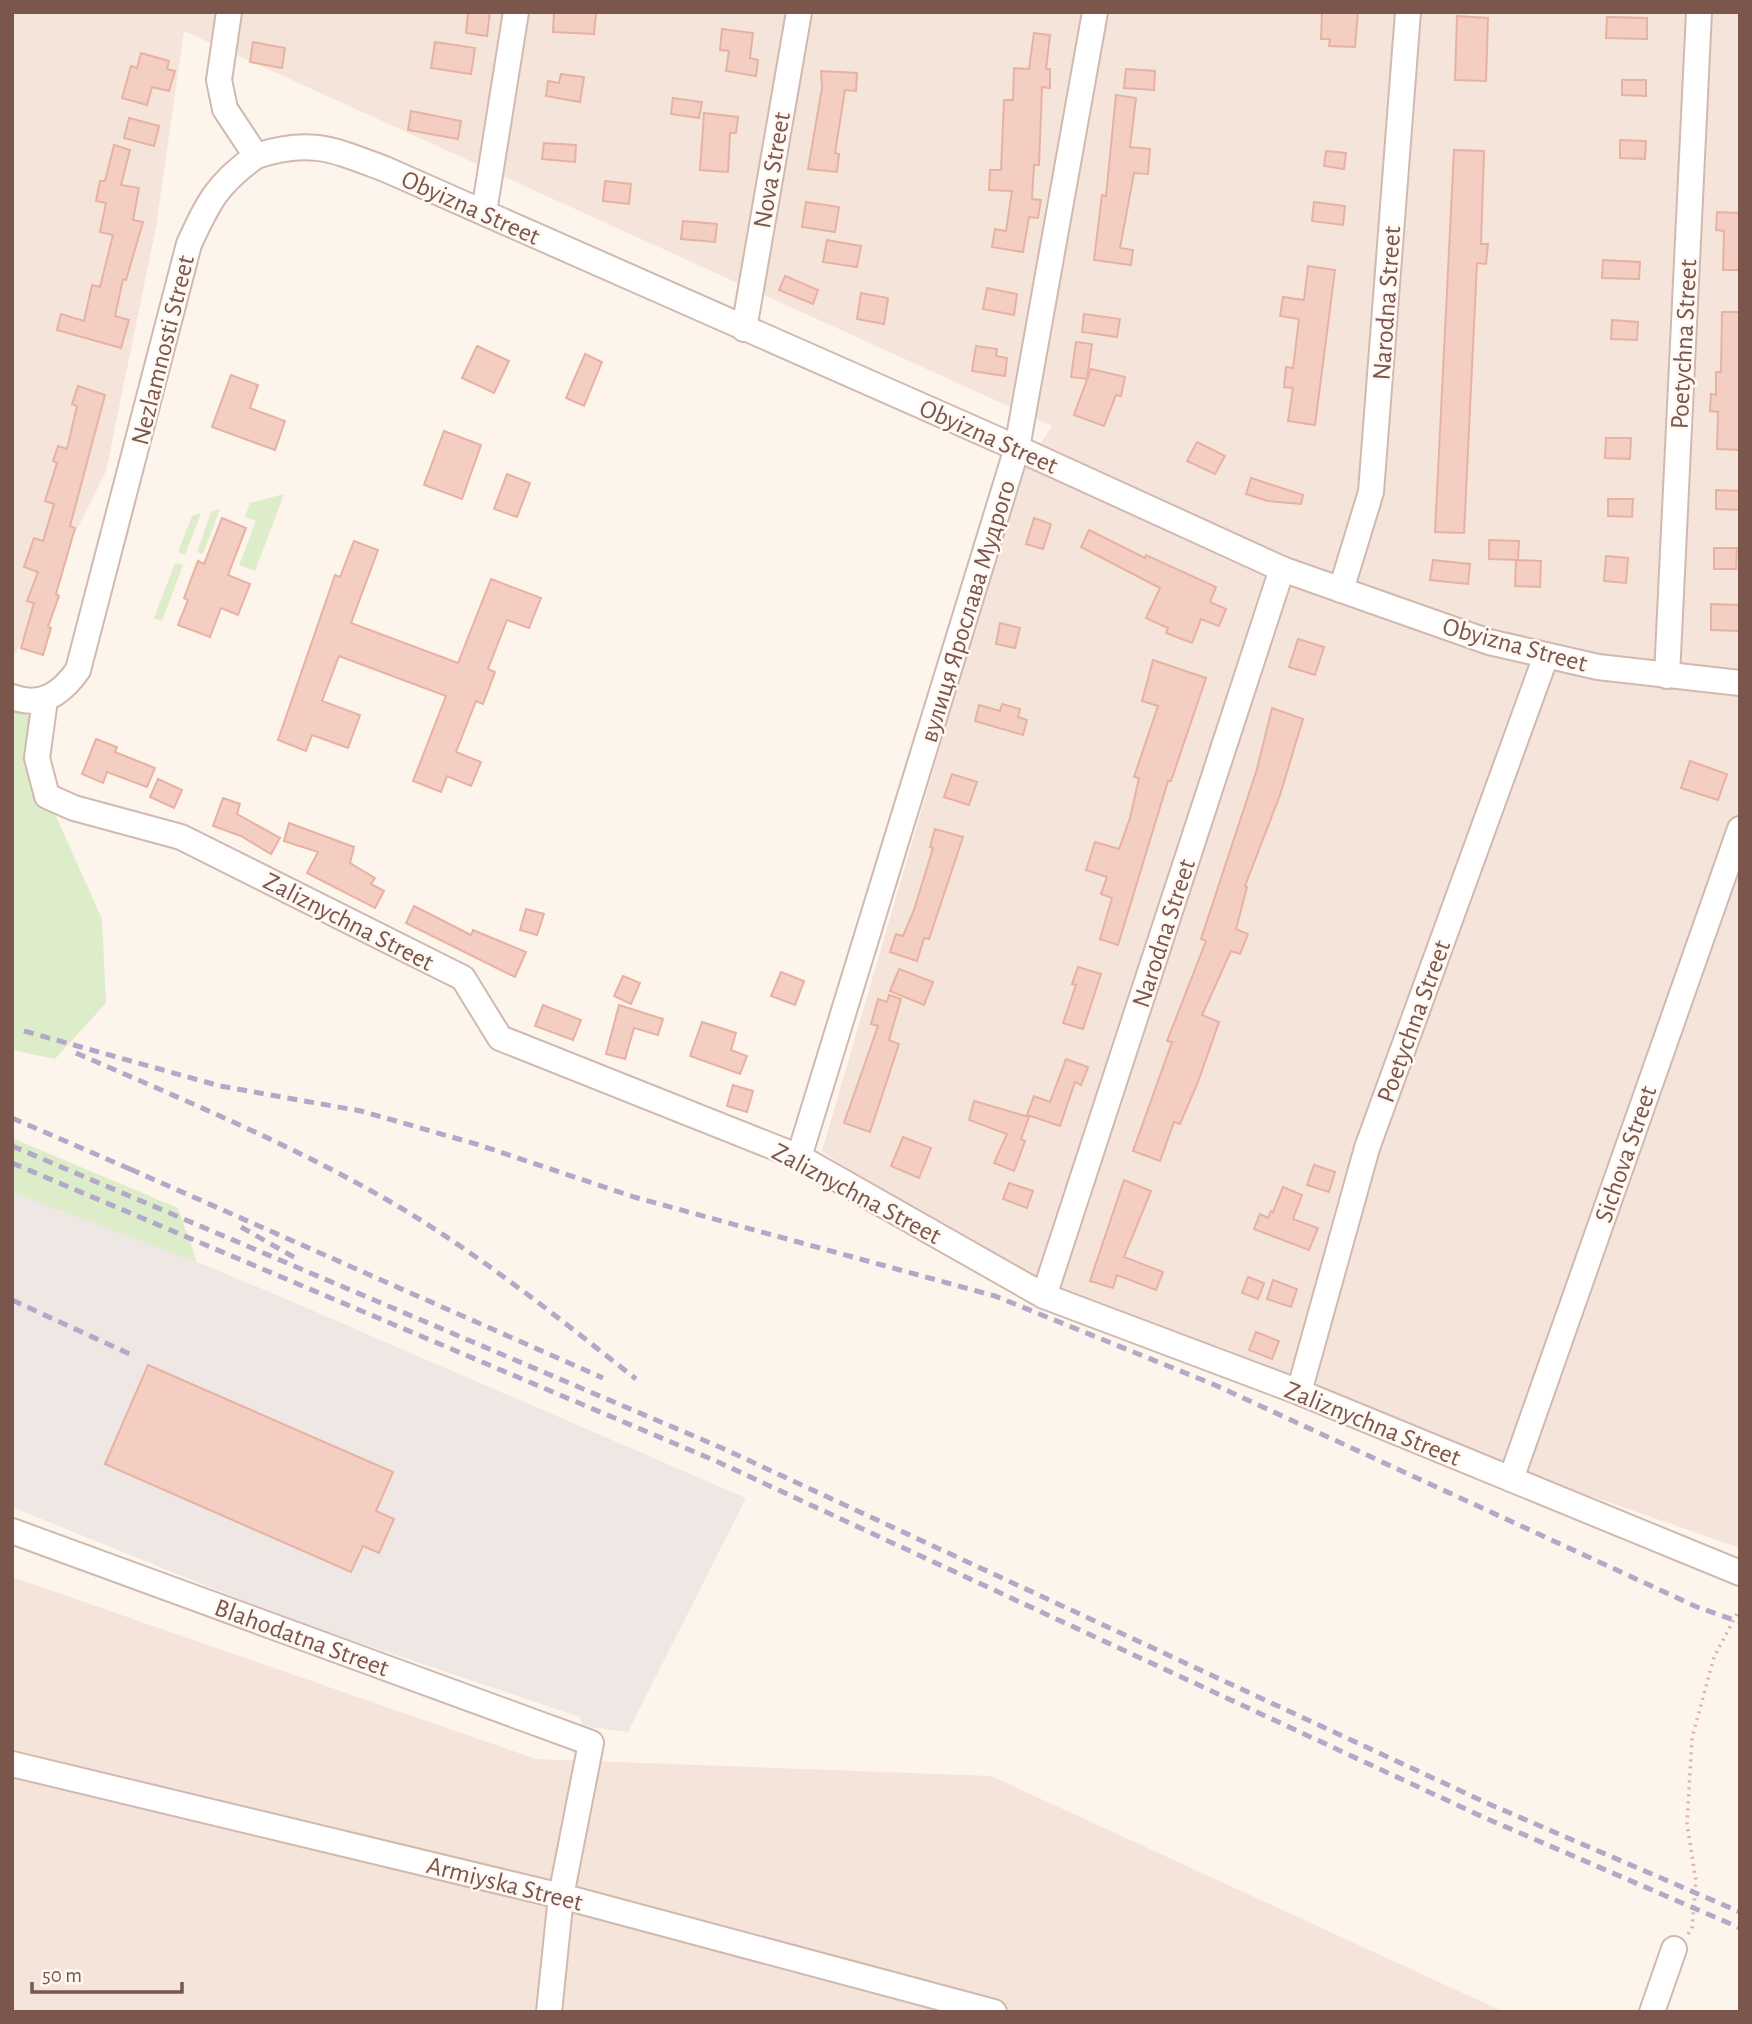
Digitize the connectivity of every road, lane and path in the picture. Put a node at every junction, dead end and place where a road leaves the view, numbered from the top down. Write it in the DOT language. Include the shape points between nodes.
graph roads {
  1 [pos="229,12"];
  2 [pos="516,12"];
  3 [pos="799,12"];
  4 [pos="1095,12"];
  5 [pos="1408,12"];
  6 [pos="1699,12"];
  7 [pos="256,156"];
  8 [pos="484,212"];
  9 [pos="744,329"];
  10 [pos="1017,448"];
  11 [pos="1282,569"];
  12 [pos="1341,590"];
  13 [pos="1546,656"];
  14 [pos="1667,676"];
  15 [pos="1740,683"];
  16 [pos="12,697"];
  17 [pos="45,700"];
  18 [pos="1740,829"];
  19 [pos="799,1157"];
  20 [pos="1044,1297"];
  21 [pos="1299,1392"];
  22 [pos="1511,1479"];
  23 [pos="12,1531"];
  24 [pos="1740,1573"];
  25 [pos="1740,1608"];
  26 [pos="12,1764"];
  27 [pos="561,1896"];
  28 [pos="1674,1949"];
  29 [pos="549,2012"];
  30 [pos="995,2012"];
  31 [pos="1652,2012"];
  1 -- 7 [label="street" via="219,80 225,109"];
  2 -- 8 [label="street"];
  3 -- 9 [label="street, Nova Street"];
  4 -- 10 [label="street, вулиця Ярослава Мудрого"];
  5 -- 12 [label="street, Narodna Street" via="1371,492"];
  6 -- 14 [label="street, Poetychna Street"];
  7 -- 8 [label="street, Obyizna Street" via="286,146 327,147"];
  7 -- 17 [label="street, Nezlamnosti Street" via="228,177 208,202 189,244 85,651 65,688"];
  8 -- 9 [label="street, Obyizna Street"];
  9 -- 10 [label="street, Obyizna Street"];
  10 -- 11 [label="street, Obyizna Street"];
  10 -- 19 [label="street, вулиця Ярослава Мудрого"];
  11 -- 12 [label="street, Obyizna Street"];
  11 -- 20 [label="street, Narodna Street"];
  12 -- 13 [label="street, Obyizna Street" via="1489,642"];
  13 -- 14 [label="street, Obyizna Street"];
  13 -- 21 [label="street, Poetychna Street" via="1367,1147"];
  14 -- 15 [label="street, Obyizna Street"];
  16 -- 17 [label="street"];
  17 -- 19 [label="street, Zaliznychna Street" via="37,758 47,796 74,808 181,837 463,978 500,1038"];
  18 -- 22 [label="street, Sichova Street"];
  19 -- 20 [label="street, Zaliznychna Street"];
  20 -- 21 [label="street, Zaliznychna Street"];
  21 -- 22 [label="street, Zaliznychna Street"];
  22 -- 24 [label="street, Zaliznychna Street"];
  23 -- 27 [label="street, Blahodatna Street" via="591,1744"];
  25 -- 28 [label="path" via="1714,1657 1692,1738 1687,1824 1696,1881 1692,1929"];
  26 -- 27 [label="street, Armiyska Street"];
  27 -- 29 [label="street"];
  27 -- 30 [label="street, Armiyska Street"];
  28 -- 31 [label="street"];
}
